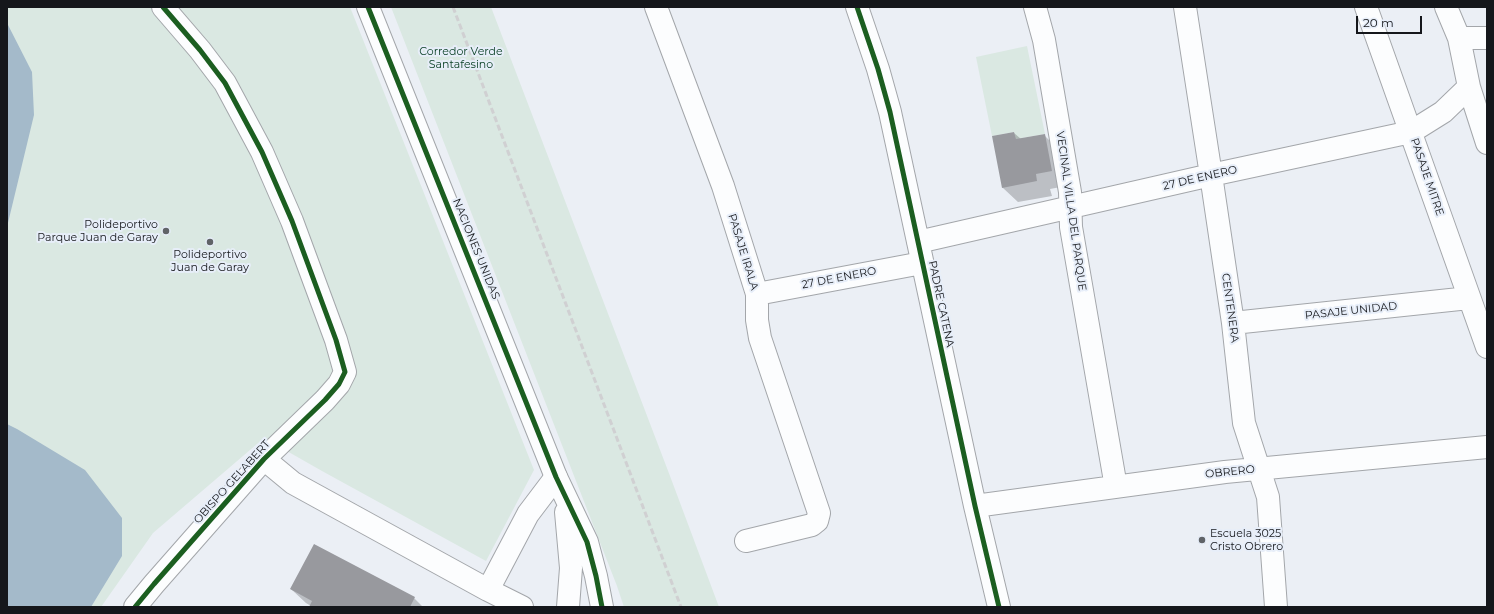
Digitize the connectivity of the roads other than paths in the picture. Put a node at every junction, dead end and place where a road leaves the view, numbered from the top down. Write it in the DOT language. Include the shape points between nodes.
graph roads {
  1 [pos="163,7"];
  2 [pos="368,7"];
  3 [pos="656,7"];
  4 [pos="857,7"];
  5 [pos="1035,7"];
  6 [pos="1185,7"];
  7 [pos="1366,7"];
  8 [pos="1446,7"];
  9 [pos="1459,38"];
  10 [pos="1487,38"];
  11 [pos="1469,87"];
  12 [pos="1411,132"];
  13 [pos="1487,143"];
  14 [pos="1211,175"];
  15 [pos="1070,208"];
  16 [pos="920,252"];
  17 [pos="757,294"];
  18 [pos="1469,298"];
  19 [pos="1233,323"];
  20 [pos="1487,347"];
  21 [pos="1487,447"];
  22 [pos="264,459"];
  23 [pos="1259,469"];
  24 [pos="556,477"];
  25 [pos="1116,487"];
  26 [pos="565,498"];
  27 [pos="975,506"];
  28 [pos="746,541"];
  29 [pos="488,590"];
  30 [pos="135,607"];
  31 [pos="522,607"];
  32 [pos="568,607"];
  33 [pos="602,607"];
  34 [pos="999,607"];
  35 [pos="1276,607"];
  1 -- 22 [label="street, OBISPO GELABERT" via="225,83 262,152 292,221 346,372 325,400"];
  2 -- 24 [label="street, NACIONES UNIDAS"];
  3 -- 17 [label="street, PASAJE IRALA" via="723,186"];
  4 -- 16 [label="street, PADRE CATENA" via="890,112"];
  5 -- 15 [label="street, VECINAL VILLA DEL PARQUE" via="1044,40 1070,192"];
  6 -- 14 [label="street, CENTENERA"];
  7 -- 12 [label="street, PASAJE MITRE"];
  8 -- 9 [label="street"];
  9 -- 10 [label="street"];
  9 -- 11 [label="street"];
  11 -- 12 [label="street, 27 DE ENERO" via="1443,112"];
  11 -- 13 [label="street"];
  12 -- 14 [label="street, 27 DE ENERO"];
  12 -- 18 [label="street, PASAJE MITRE"];
  14 -- 15 [label="street, 27 DE ENERO"];
  14 -- 19 [label="street, CENTENERA"];
  15 -- 16 [label="street, 27 DE ENERO"];
  15 -- 25 [label="street, VECINAL VILLA DEL PARQUE"];
  16 -- 17 [label="street, 27 DE ENERO"];
  16 -- 27 [label="street, PADRE CATENA"];
  17 -- 28 [label="street, PASAJE IRALA" via="760,338 819,513 817,521 812,525"];
  18 -- 19 [label="street, PASAJE UNIDAD"];
  18 -- 20 [label="street, PASAJE MITRE"];
  19 -- 23 [label="street, CENTENERA" via="1244,423"];
  21 -- 23 [label="street, OBRERO"];
  22 -- 29 [label="street" via="293,483"];
  22 -- 30 [label="street, OBISPO GELABERT"];
  23 -- 25 [label="street, OBRERO"];
  23 -- 35 [label="street, CENTENERA" via="1268,497"];
  24 -- 26 [label="street, NACIONES UNIDAS"];
  24 -- 29 [label="street" via="528,514"];
  25 -- 27 [label="street, OBRERO"];
  26 -- 32 [label="street" via="571,568"];
  26 -- 33 [label="street" via="587,542"];
  27 -- 34 [label="street, PADRE CATENA"];
  29 -- 31 [label="street"];
}
